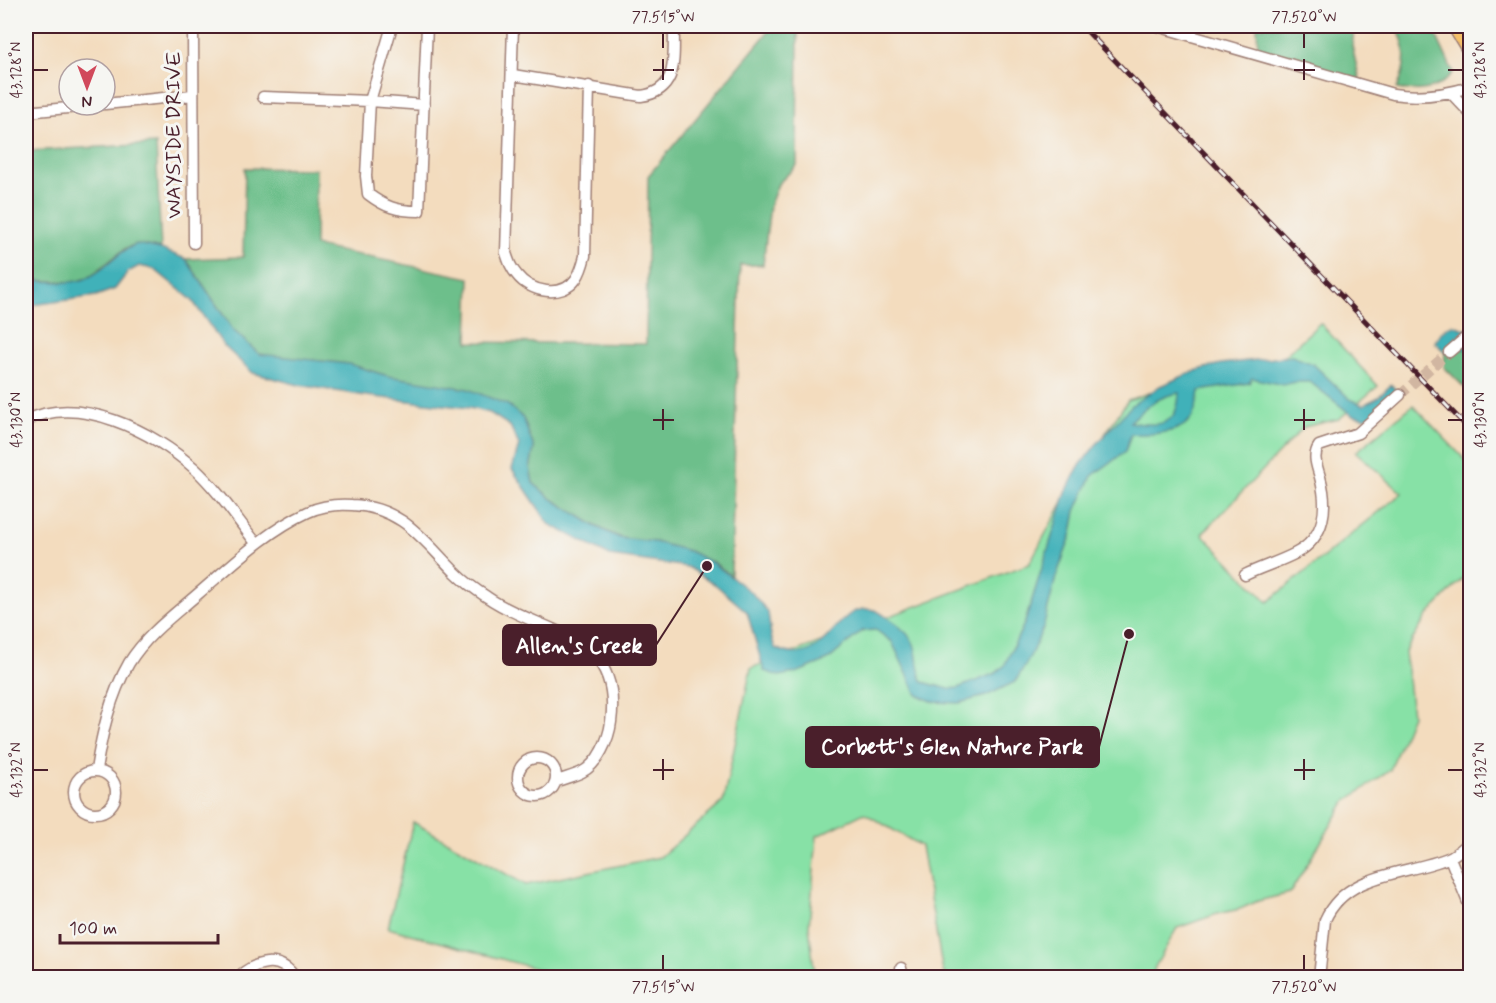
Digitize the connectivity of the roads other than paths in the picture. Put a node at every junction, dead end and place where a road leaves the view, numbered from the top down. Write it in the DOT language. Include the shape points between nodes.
graph roads {
  1 [pos="193,26"];
  2 [pos="392,26"];
  3 [pos="427,26"];
  4 [pos="513,26"];
  5 [pos="674,26"];
  6 [pos="1157,26"];
  7 [pos="1456,26"];
  8 [pos="1470,49"];
  9 [pos="513,75"];
  10 [pos="589,86"];
  11 [pos="1470,87"];
  12 [pos="1451,93"];
  13 [pos="193,95"];
  14 [pos="263,97"];
  15 [pos="370,101"];
  16 [pos="117,103"];
  17 [pos="423,105"];
  18 [pos="57,109"];
  19 [pos="26,112"];
  20 [pos="1470,113"];
  21 [pos="194,243"];
  22 [pos="1470,334"];
  23 [pos="1452,350"];
  24 [pos="1400,395"];
  25 [pos="26,422"];
  26 [pos="256,543"];
  27 [pos="1245,575"];
  28 [pos="96,770"];
  29 [pos="557,781"];
  30 [pos="1470,842"];
  31 [pos="1450,858"];
  32 [pos="1470,907"];
  33 [pos="237,978"];
  34 [pos="295,978"];
  35 [pos="1319,978"];
  1 -- 13 [label="street, WAYSIDE DRIVE"];
  2 -- 15 [label="street"];
  3 -- 17 [label="street"];
  4 -- 9 [label="street"];
  5 -- 10 [label="street" via="673,69 670,79 658,91 640,96"];
  6 -- 12 [label="street" via="1393,94"];
  7 -- 8 [label="main road"];
  9 -- 10 [label="street"];
  9 -- 10 [label="street" via="506,253 518,277 543,291 566,288 575,280 585,256"];
  11 -- 12 [label="street"];
  12 -- 20 [label="street"];
  13 -- 16 [label="street"];
  13 -- 21 [label="street, WAYSIDE DRIVE"];
  14 -- 15 [label="street"];
  15 -- 17 [label="street"];
  15 -- 17 [label="street" via="368,194 401,211 418,211"];
  18 -- 19 [label="street"];
  22 -- 23 [label="street"];
  24 -- 27 [label="street" via="1358,433 1319,446 1315,461 1326,506 1318,530 1295,554"];
  25 -- 26 [label="street" via="51,412 70,412 94,415 144,433 196,470"];
  26 -- 28 [label="street" via="157,629 129,663 107,715"];
  26 -- 29 [label="street" via="310,510 353,505 391,514 408,524 455,572 489,599 570,636 585,647 608,678 610,726 607,740 584,771"];
  28 -- 28 [label="street" via="113,780 117,793 106,811 92,813 80,807 74,787 82,775"];
  30 -- 31 [label="street"];
  31 -- 32 [label="street"];
  31 -- 35 [label="street" via="1362,883 1342,895 1325,920"];
  33 -- 34 [label="street" via="256,964 271,963 287,968"];
}
